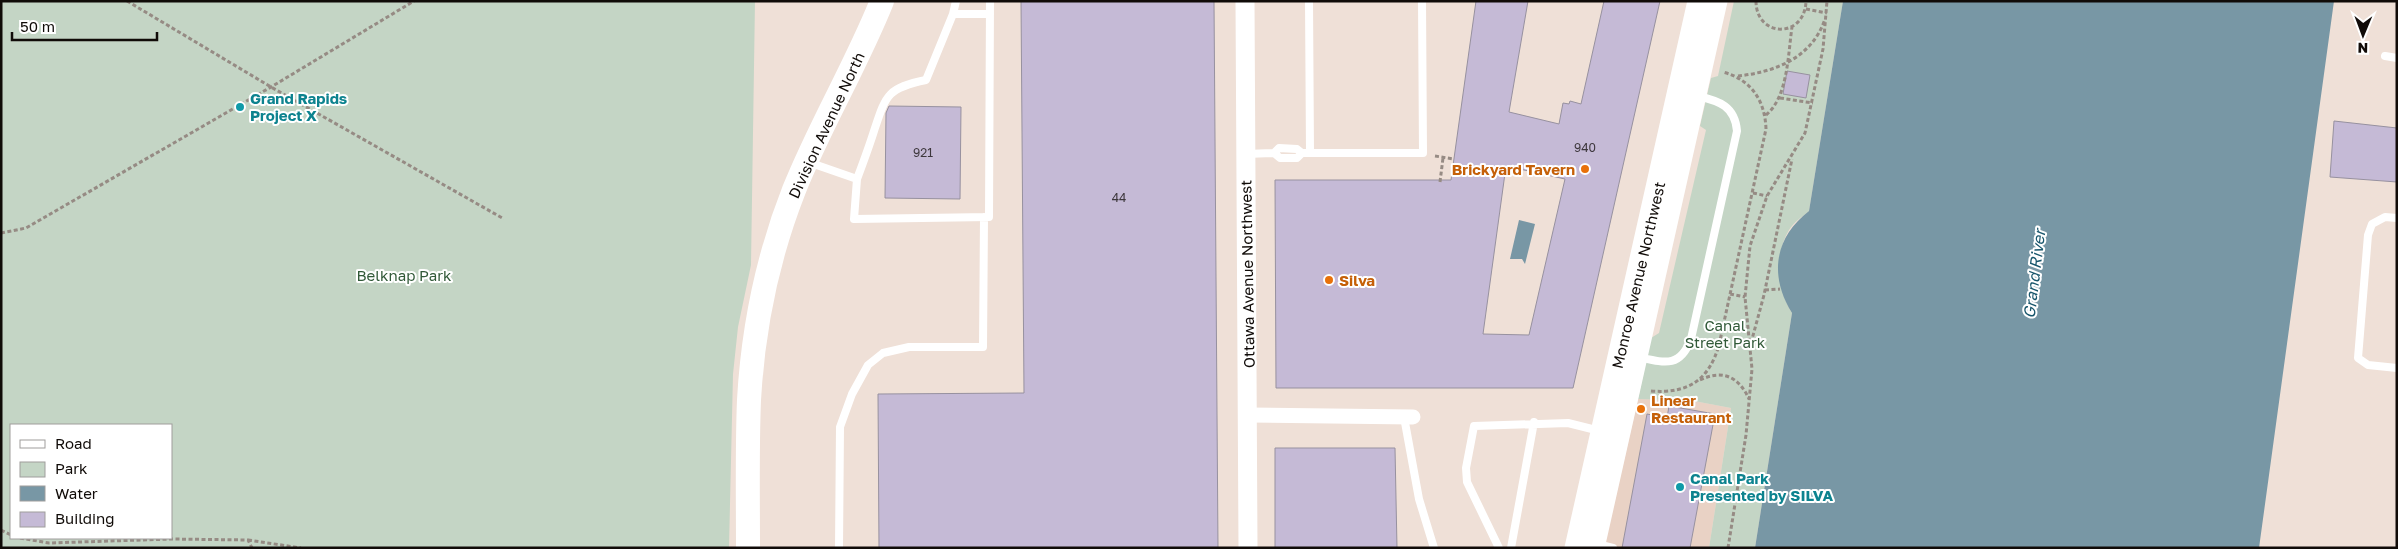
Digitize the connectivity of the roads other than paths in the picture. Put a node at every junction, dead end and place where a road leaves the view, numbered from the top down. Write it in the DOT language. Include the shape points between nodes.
graph roads {
  1 [pos="882,1"];
  2 [pos="956,1"];
  3 [pos="990,1"];
  4 [pos="1245,1"];
  5 [pos="1309,1"];
  6 [pos="1422,1"];
  7 [pos="1698,1"];
  8 [pos="1717,1"];
  9 [pos="953,14"];
  10 [pos="990,14"];
  11 [pos="2385,56"];
  12 [pos="2397,58"];
  13 [pos="1696,96"];
  14 [pos="1306,153"];
  15 [pos="1246,154"];
  16 [pos="806,161"];
  17 [pos="857,179"];
  18 [pos="984,217"];
  19 [pos="2397,218"];
  20 [pos="1628,355"];
  21 [pos="2397,368"];
  22 [pos="1249,415"];
  23 [pos="1408,417"];
  24 [pos="1534,422"];
  25 [pos="1602,432"];
  26 [pos="1592,544"];
  27 [pos="748,548"];
  28 [pos="839,548"];
  29 [pos="1248,548"];
  30 [pos="1434,548"];
  31 [pos="1499,548"];
  32 [pos="1511,548"];
  1 -- 16 [label="main road, Division Avenue North" via="858,58"];
  2 -- 9 [label="lane"];
  3 -- 10 [label="lane"];
  4 -- 15 [label="street, Ottawa Avenue Northwest"];
  5 -- 14 [label="lane"];
  6 -- 14 [label="lane" via="1423,153"];
  7 -- 20 [label="main road, Monroe Avenue Northwest"];
  8 -- 13 [label="main road, Monroe Avenue Northwest"];
  9 -- 10 [label="lane"];
  9 -- 17 [label="lane" via="926,80 907,84 890,94 881,106"];
  10 -- 18 [label="lane" via="989,217"];
  11 -- 12 [label="lane"];
  13 -- 20 [label="main road, Monroe Avenue Northwest"];
  13 -- 20 [label="lane" via="1727,106 1733,114 1736,131 1691,339 1686,351 1675,361 1658,362"];
  14 -- 15 [label="lane" via="1297,158 1280,158 1274,153"];
  15 -- 22 [label="street, Ottawa Avenue Northwest"];
  16 -- 17 [label="lane"];
  16 -- 27 [label="main road, Division Avenue North" via="777,242 756,334 749,400"];
  17 -- 18 [label="lane" via="854,219"];
  18 -- 28 [label="lane" via="983,347 909,347 883,352 868,365 852,394 840,427"];
  19 -- 21 [label="lane" via="2385,216 2372,224 2368,235 2358,358 2368,365"];
  20 -- 25 [label="main road, Monroe Avenue Northwest"];
  20 -- 26 [label="main road, Monroe Avenue Northwest"];
  22 -- 23 [label="street"];
  22 -- 29 [label="street, Ottawa Avenue Northwest"];
  23 -- 30 [label="lane" via="1419,499"];
  24 -- 25 [label="lane" via="1568,423"];
  24 -- 31 [label="lane" via="1474,426 1466,468 1467,482"];
  24 -- 32 [label="lane"];
  25 -- 26 [label="main road, Monroe Avenue Northwest" via="1586,498"];
}
